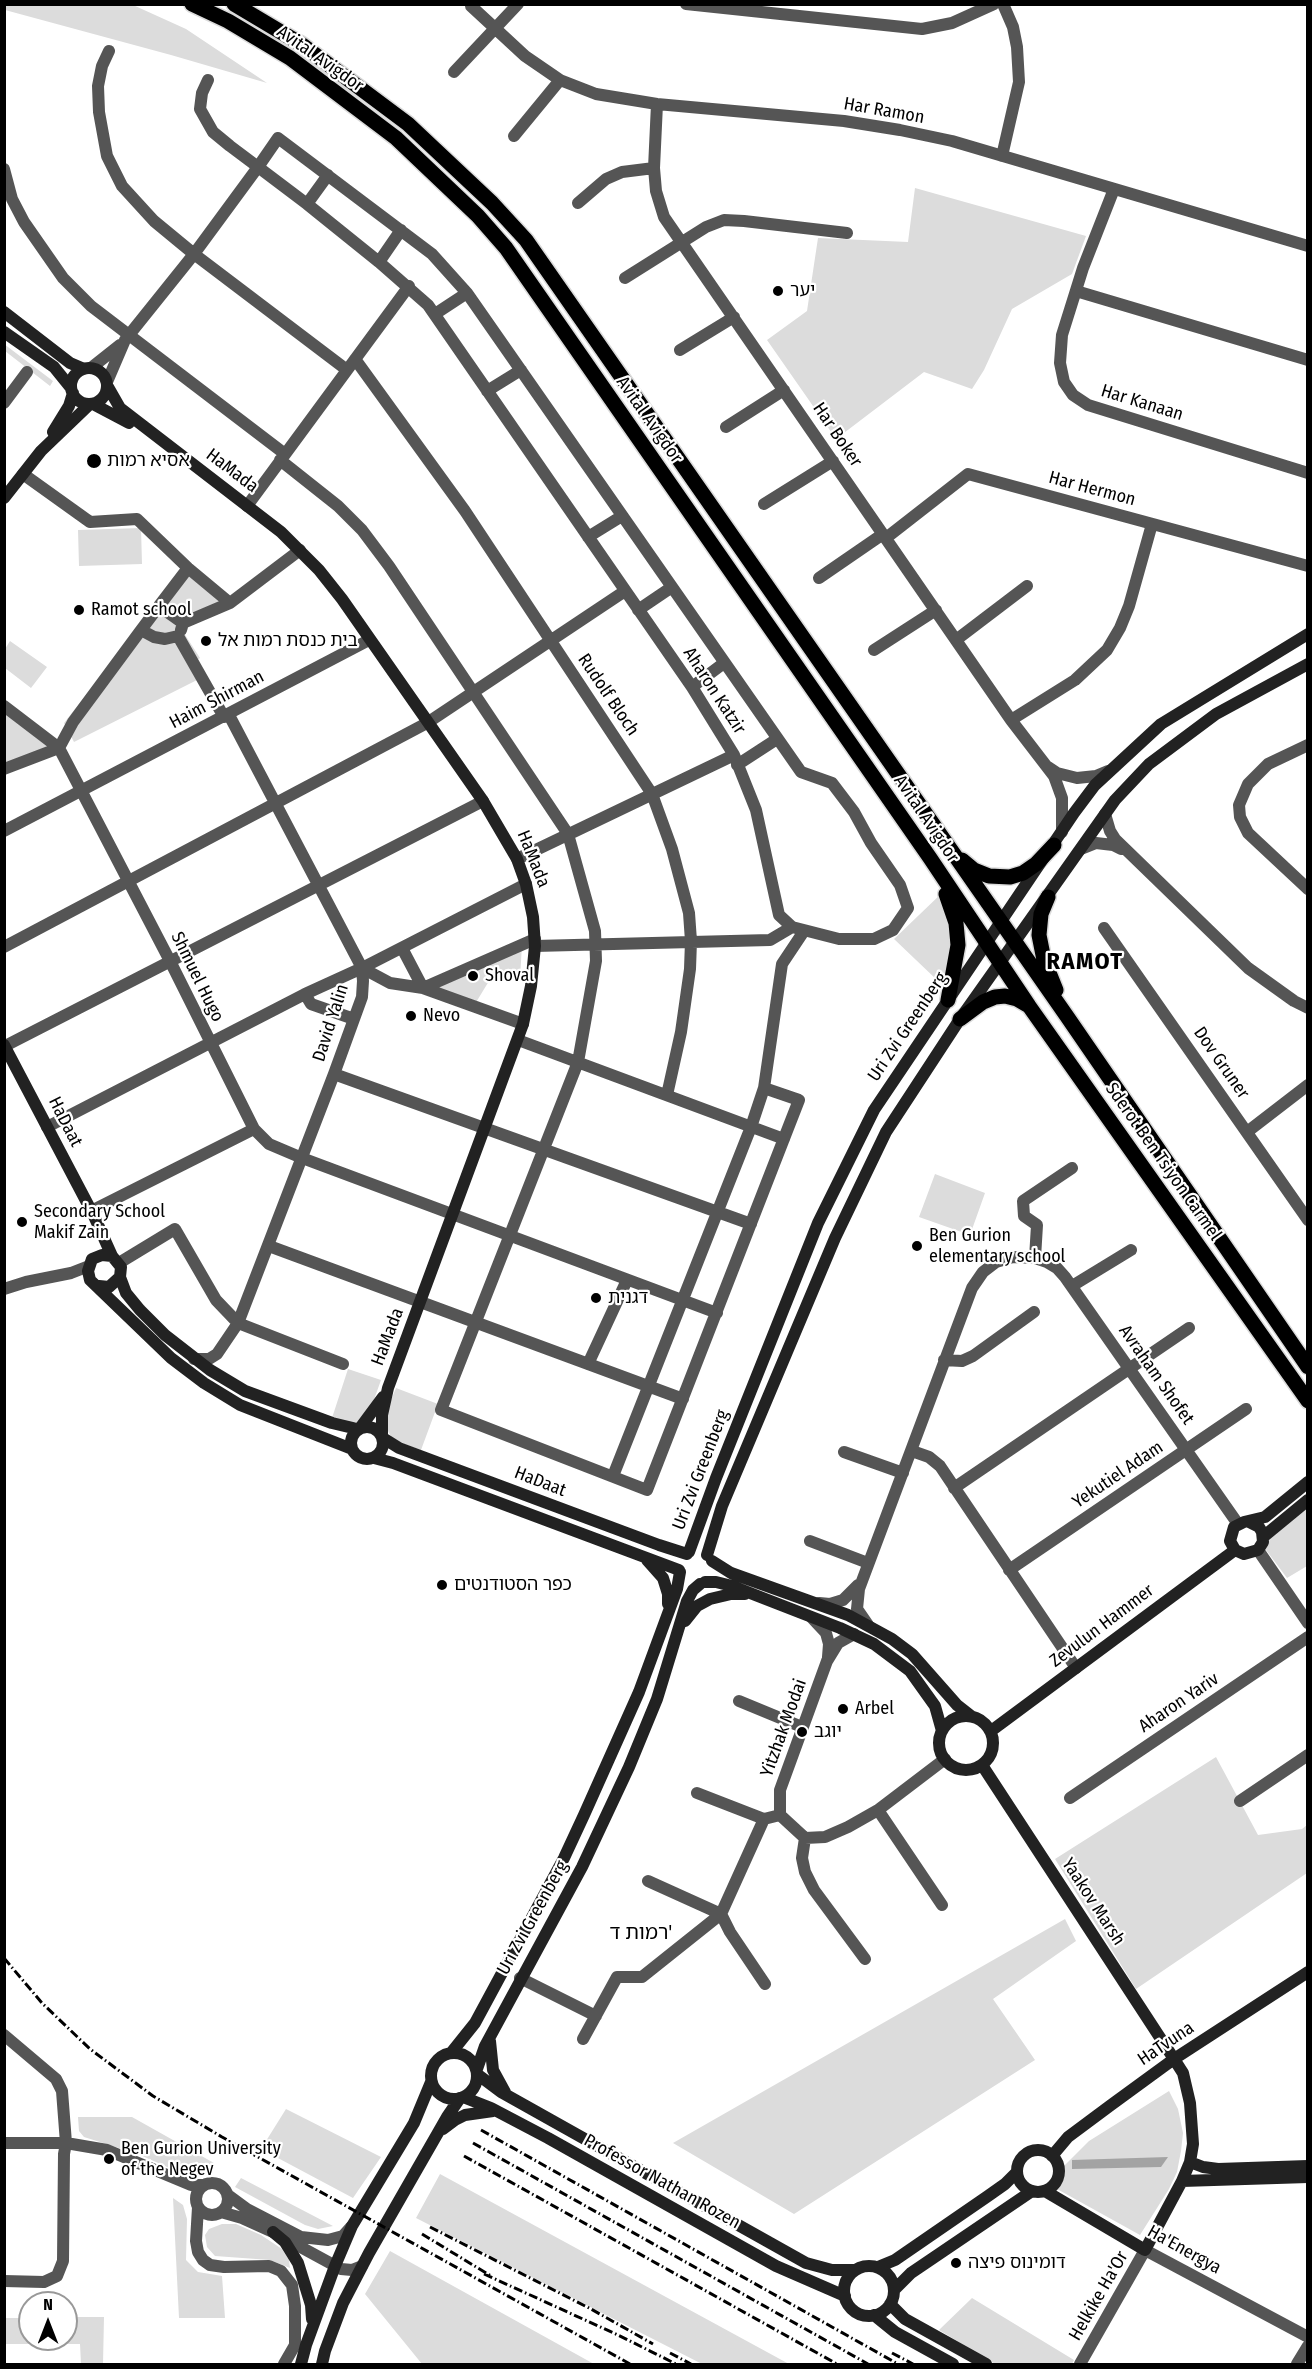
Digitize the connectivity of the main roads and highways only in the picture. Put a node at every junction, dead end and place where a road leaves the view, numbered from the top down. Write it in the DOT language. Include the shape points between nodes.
graph roads {
  1 [pos="192,4"];
  2 [pos="234,4"];
  3 [pos="1058,838"];
  4 [pos="950,850"];
  5 [pos="930,858"];
  6 [pos="1048,897"];
  7 [pos="1015,943"];
  8 [pos="986,944"];
  9 [pos="948,1000"];
  10 [pos="1029,1006"];
  11 [pos="1066,1016"];
  12 [pos="960,1019"];
  13 [pos="1308,1367"];
  14 [pos="1308,1401"];
  1 -- 5 [label="main road, Avital Avigdor" via="290,58 396,138 506,248"];
  2 -- 4 [label="main road, Avital Avigdor" via="301,44 408,124 526,240"];
  3 -- 4 [label="main road" via="1036,864 1010,877 989,876 974,870"];
  4 -- 7 [label="main road, Avital Avigdor"];
  5 -- 8 [label="main road, Avital Avigdor"];
  5 -- 9 [label="main road" via="957,923 957,960"];
  6 -- 11 [label="main road" via="1039,935 1044,960"];
  7 -- 11 [label="main road, Sderot Ben Tsiyon Carmel"];
  8 -- 10 [label="main road, Sderot Ben Tsiyon Carmel"];
  10 -- 12 [label="main road" via="1017,999 995,997"];
  10 -- 14 [label="main road, Sderot Ben Tsiyon Carmel"];
  11 -- 13 [label="main road, Sderot Ben Tsiyon Carmel"];
}
